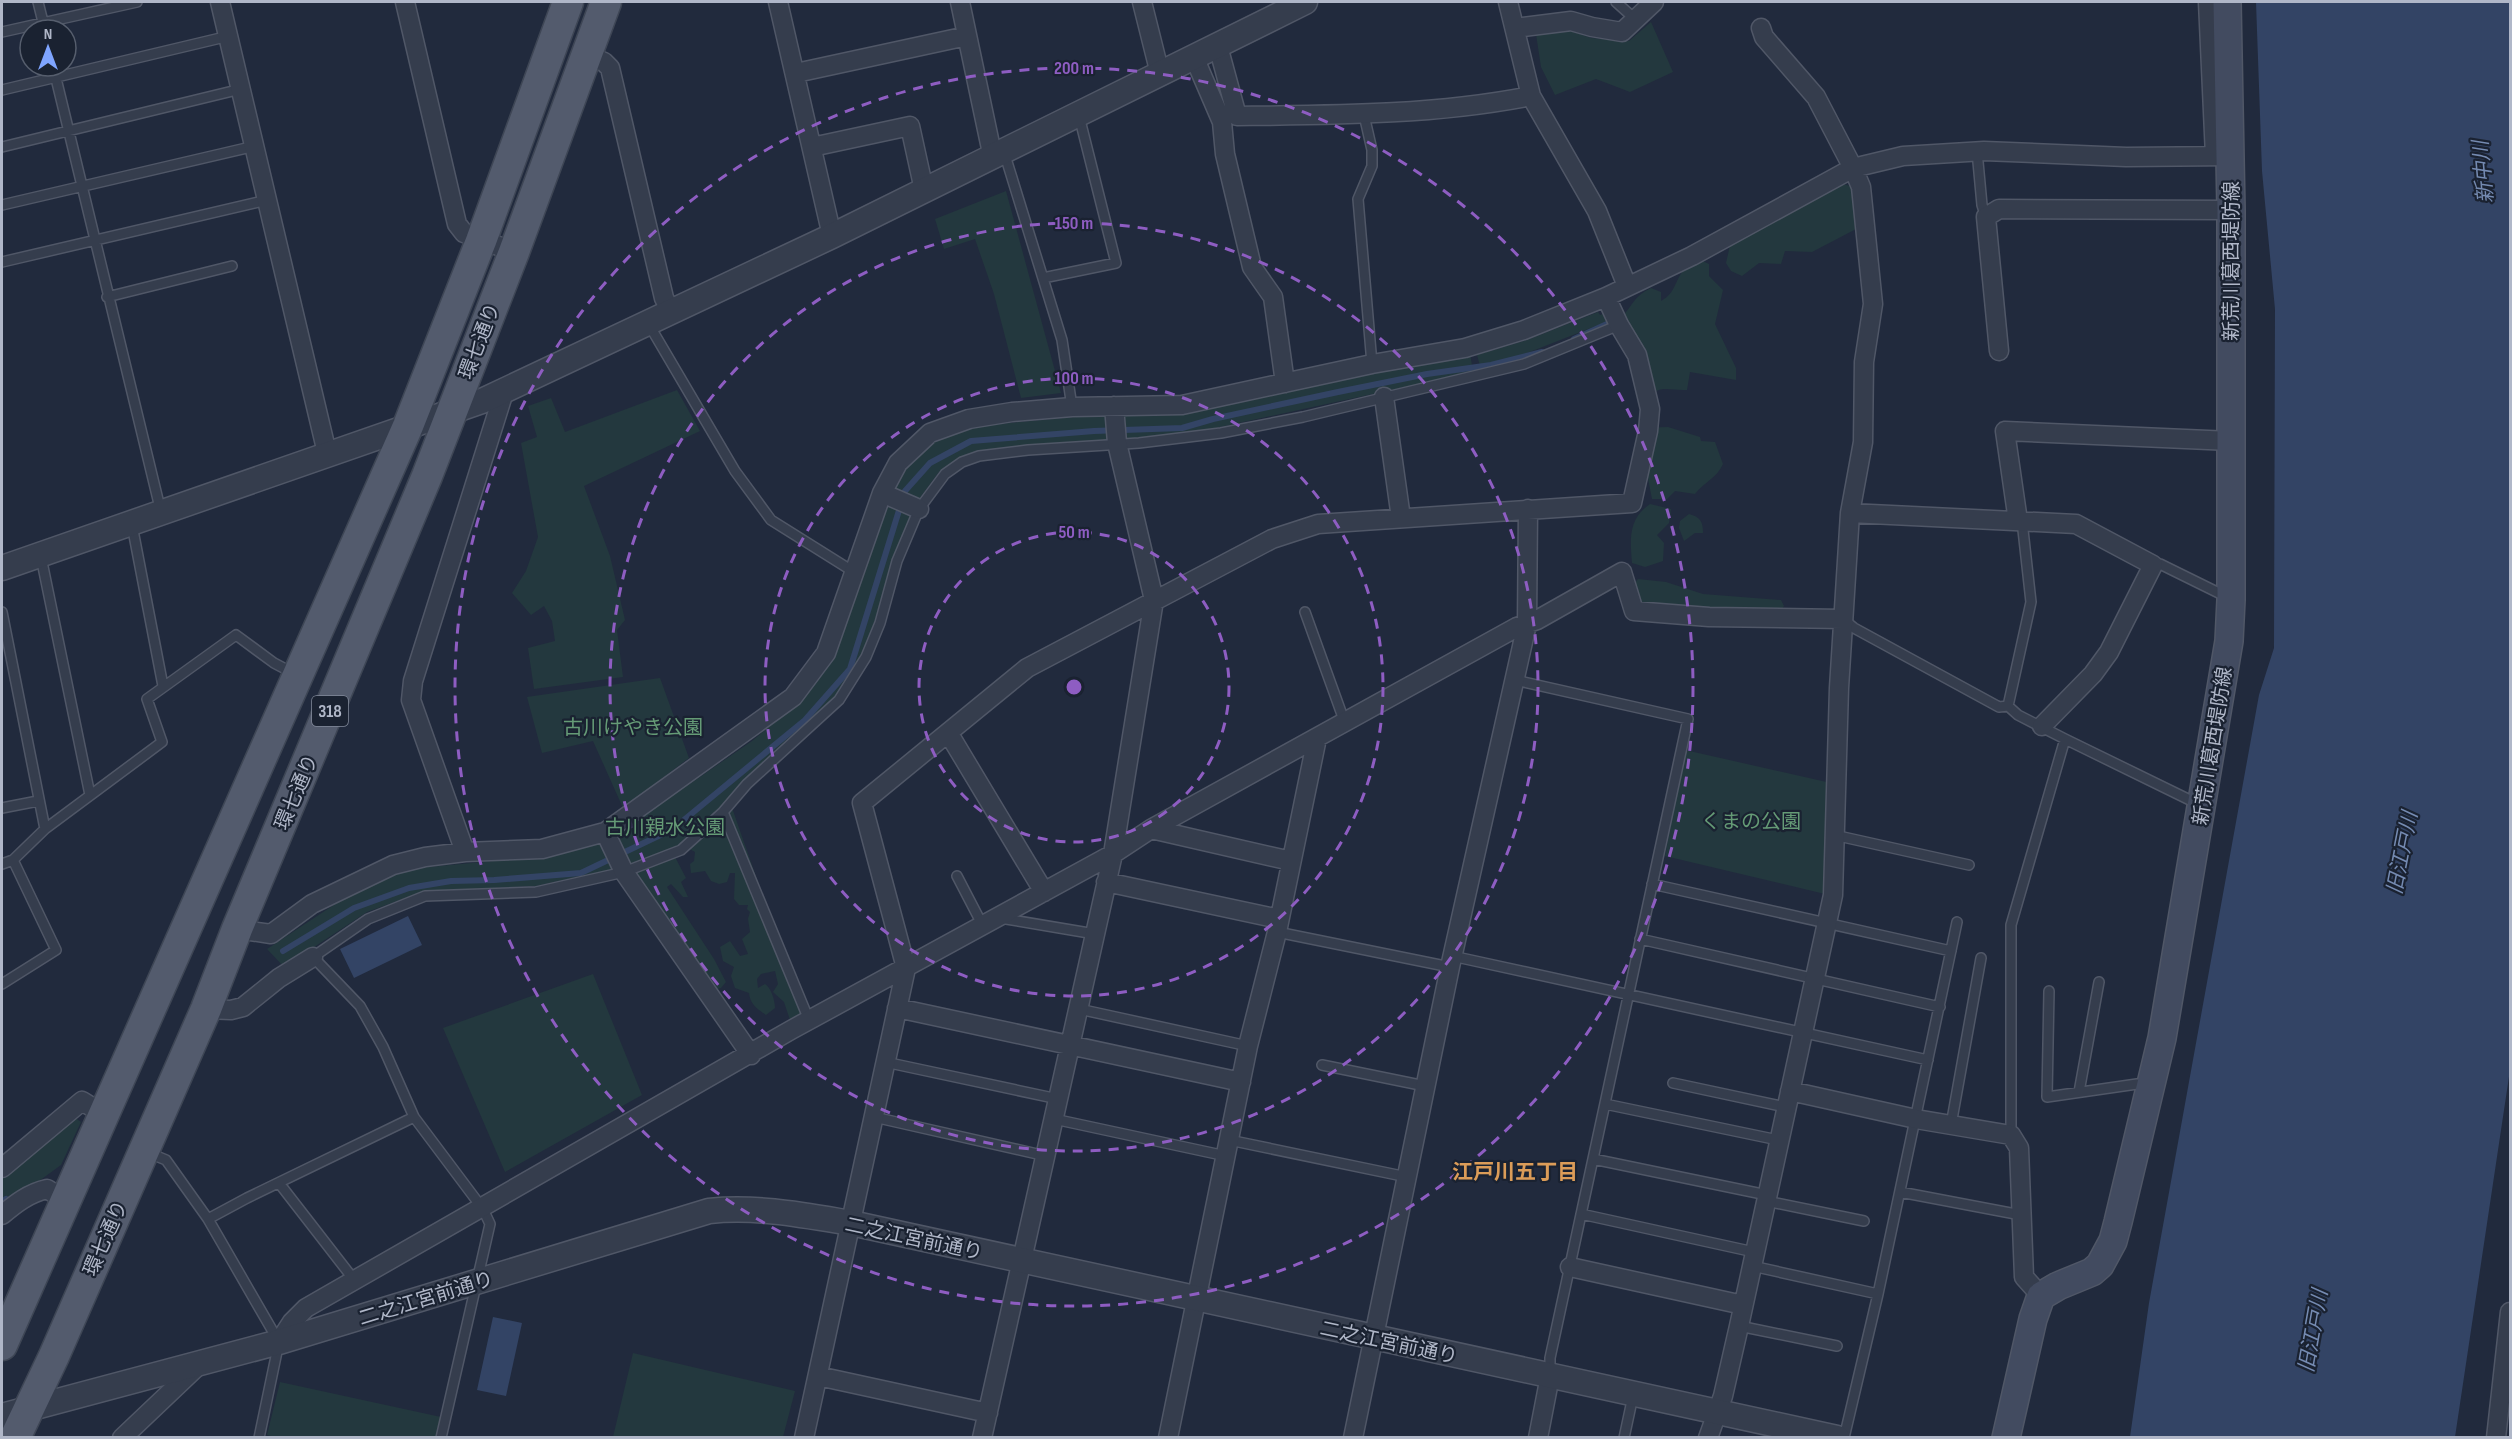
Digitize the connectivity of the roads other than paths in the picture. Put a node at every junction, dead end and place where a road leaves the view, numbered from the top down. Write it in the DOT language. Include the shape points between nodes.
graph roads {
  1 [pos="38,2"];
  2 [pos="136,2"];
  3 [pos="220,2"];
  4 [pos="405,2"];
  5 [pos="568,2"];
  6 [pos="606,2"];
  7 [pos="778,2"];
  8 [pos="960,2"];
  9 [pos="1142,2"];
  10 [pos="1305,2"];
  11 [pos="1508,2"];
  12 [pos="1616,2"];
  13 [pos="1654,2"];
  14 [pos="2208,2"];
  15 [pos="2227,2"];
  16 [pos="42,18"];
  17 [pos="75,18"];
  18 [pos="1636,20"];
  19 [pos="1515,28"];
  20 [pos="1761,28"];
  21 [pos="18,30"];
  22 [pos="2,32"];
  23 [pos="229,36"];
  24 [pos="967,36"];
  25 [pos="1218,46"];
  26 [pos="586,54"];
  27 [pos="1194,57"];
  28 [pos="78,72"];
  29 [pos="796,73"];
  30 [pos="1160,74"];
  31 [pos="55,78"];
  32 [pos="241,89"];
  33 [pos="2,90"];
  34 [pos="1532,96"];
  35 [pos="1078,114"];
  36 [pos="1364,115"];
  37 [pos="68,131"];
  38 [pos="255,146"];
  39 [pos="2,147"];
  40 [pos="812,147"];
  41 [pos="1977,151"];
  42 [pos="998,154"];
  43 [pos="2223,156"];
  44 [pos="1853,168"];
  45 [pos="81,187"];
  46 [pos="924,190"];
  47 [pos="267,200"];
  48 [pos="2,205"];
  49 [pos="2231,210"];
  50 [pos="1986,217"];
  51 [pos="831,236"];
  52 [pos="94,240"];
  53 [pos="481,241"];
  54 [pos="514,252"];
  55 [pos="2,262"];
  56 [pos="232,266"];
  57 [pos="1043,278"];
  58 [pos="1627,286"];
  59 [pos="108,297"];
  60 [pos="1606,297"];
  61 [pos="671,312"];
  62 [pos="648,323"];
  63 [pos="1619,325"];
  64 [pos="1999,351"];
  65 [pos="1371,364"];
  66 [pos="1285,383"];
  67 [pos="504,392"];
  68 [pos="1384,398"];
  69 [pos="1114,406"];
  70 [pos="1072,407"];
  71 [pos="452,414"];
  72 [pos="408,426"];
  73 [pos="2231,441"];
  74 [pos="1117,443"];
  75 [pos="327,453"];
  76 [pos="882,493"];
  77 [pos="919,509"];
  78 [pos="1528,509"];
  79 [pos="161,512"];
  80 [pos="1850,513"];
  81 [pos="1401,518"];
  82 [pos="2020,521"];
  83 [pos="131,523"];
  84 [pos="41,554"];
  85 [pos="2153,565"];
  86 [pos="2,568"];
  87 [pos="854,572"];
  88 [pos="1154,600"];
  89 [pos="2231,600"];
  90 [pos="2,612"];
  91 [pos="1305,612"];
  92 [pos="1843,618"];
  93 [pos="1527,624"];
  94 [pos="297,676"];
  95 [pos="1515,680"];
  96 [pos="163,687"];
  97 [pos="2008,706"];
  98 [pos="1345,723"];
  99 [pos="2042,726"];
  100 [pos="949,734"];
  101 [pos="1317,738"];
  102 [pos="2065,739"];
  103 [pos="90,795"];
  104 [pos="38,801"];
  105 [pos="2203,807"];
  106 [pos="2,808"];
  107 [pos="723,812"];
  108 [pos="45,829"];
  109 [pos="1151,829"];
  110 [pos="1834,835"];
  111 [pos="608,838"];
  112 [pos="465,852"];
  113 [pos="1113,854"];
  114 [pos="13,860"];
  115 [pos="1291,861"];
  116 [pos="2,864"];
  117 [pos="1969,865"];
  118 [pos="623,870"];
  119 [pos="957,876"];
  120 [pos="1106,882"];
  121 [pos="1652,884"];
  122 [pos="1044,892"];
  123 [pos="991,922"];
  124 [pos="1957,922"];
  125 [pos="1826,924"];
  126 [pos="1278,925"];
  127 [pos="237,929"];
  128 [pos="1095,934"];
  129 [pos="1640,939"];
  130 [pos="1951,951"];
  131 [pos="313,957"];
  132 [pos="1981,958"];
  133 [pos="1451,961"];
  134 [pos="906,968"];
  135 [pos="1814,979"];
  136 [pos="2099,982"];
  137 [pos="2,984"];
  138 [pos="2049,991"];
  139 [pos="1629,995"];
  140 [pos="1940,1007"];
  141 [pos="897,1008"];
  142 [pos="206,1009"];
  143 [pos="1079,1009"];
  144 [pos="809,1020"];
  145 [pos="1803,1033"];
  146 [pos="1071,1046"];
  147 [pos="1248,1046"];
  148 [pos="751,1055"];
  149 [pos="1928,1060"];
  150 [pos="885,1062"];
  151 [pos="1322,1065"];
  152 [pos="1241,1082"];
  153 [pos="1673,1083"];
  154 [pos="2151,1085"];
  155 [pos="1425,1086"];
  156 [pos="2079,1092"];
  157 [pos="1788,1099"];
  158 [pos="1058,1100"];
  159 [pos="1605,1104"];
  160 [pos="103,1114"];
  161 [pos="414,1117"];
  162 [pos="874,1117"];
  163 [pos="1054,1119"];
  164 [pos="1916,1119"];
  165 [pos="1951,1125"];
  166 [pos="2011,1135"];
  167 [pos="1778,1140"];
  168 [pos="1227,1148"];
  169 [pos="144,1151"];
  170 [pos="1046,1156"];
  171 [pos="1593,1159"];
  172 [pos="5,1160"];
  173 [pos="1407,1177"];
  174 [pos="279,1182"];
  175 [pos="1900,1192"];
  176 [pos="1766,1198"];
  177 [pos="65,1200"];
  178 [pos="483,1209"];
  179 [pos="1581,1214"];
  180 [pos="2,1215"];
  181 [pos="2021,1215"];
  182 [pos="208,1219"];
  183 [pos="1864,1221"];
  184 [pos="850,1223"];
  185 [pos="1753,1259"];
  186 [pos="1022,1262"];
  187 [pos="1570,1267"];
  188 [pos="355,1281"];
  189 [pos="475,1283"];
  190 [pos="1878,1294"];
  191 [pos="2041,1296"];
  192 [pos="1197,1300"];
  193 [pos="1743,1305"];
  194 [pos="2511,1312"];
  195 [pos="1739,1326"];
  196 [pos="1374,1338"];
  197 [pos="279,1342"];
  198 [pos="2,1345"];
  199 [pos="1837,1346"];
  200 [pos="200,1364"];
  201 [pos="818,1376"];
  202 [pos="1550,1376"];
  203 [pos="1633,1395"];
  204 [pos="988,1413"];
  205 [pos="1718,1413"];
  206 [pos="18,1421"];
  207 [pos="15,1437"];
  208 [pos="122,1437"];
  209 [pos="259,1437"];
  210 [pos="441,1437"];
  211 [pos="804,1437"];
  212 [pos="982,1437"];
  213 [pos="1168,1437"];
  214 [pos="1353,1437"];
  215 [pos="1538,1437"];
  216 [pos="1624,1437"];
  217 [pos="1708,1437"];
  218 [pos="1837,1437"];
  219 [pos="1844,1437"];
  220 [pos="2006,1437"];
  221 [pos="2496,1437"];
  1 -- 16 [label="lane"];
  2 -- 17 [label="lane"];
  3 -- 23 [label="street"];
  4 -- 53 [label="street" via="457,224 464,233"];
  5 -- 53 [label="main road, 環七通り / 318"];
  6 -- 26 [label="main road, 環七通り / 318"];
  7 -- 29 [label="street"];
  8 -- 24 [label="street"];
  9 -- 30 [label="street"];
  10 -- 25 [label="street"];
  11 -- 19 [label="street"];
  12 -- 18 [label="lane"];
  13 -- 18 [label="street"];
  14 -- 43 [label="street"];
  15 -- 43 [label="main road, 新荒川葛西堤防線"];
  18 -- 19 [label="street" via="1623,32 1571,21"];
  19 -- 34 [label="street"];
  20 -- 44 [label="street" via="1764,37 1816,97"];
  21 -- 22 [label="lane"];
  23 -- 28 [label="lane"];
  23 -- 32 [label="street"];
  24 -- 29 [label="street"];
  24 -- 42 [label="street"];
  25 -- 27 [label="street"];
  25 -- 36 [label="street" via="1237,116"];
  26 -- 54 [label="main road, 環七通り / 318"];
  26 -- 61 [label="street" via="610,68 664,298"];
  27 -- 30 [label="street"];
  27 -- 66 [label="street" via="1222,123 1225,154 1252,267 1274,297"];
  29 -- 40 [label="street"];
  30 -- 35 [label="street"];
  31 -- 33 [label="lane"];
  31 -- 37 [label="lane"];
  32 -- 37 [label="lane"];
  32 -- 38 [label="street"];
  34 -- 36 [label="street"];
  34 -- 58 [label="street" via="1597,211"];
  35 -- 42 [label="street"];
  35 -- 57 [label="lane" via="1116,263"];
  36 -- 65 [label="lane" via="1371,166 1358,199"];
  37 -- 39 [label="lane"];
  37 -- 45 [label="lane"];
  38 -- 45 [label="lane"];
  38 -- 47 [label="street"];
  40 -- 46 [label="street" via="910,126"];
  40 -- 51 [label="street"];
  41 -- 43 [label="street"];
  41 -- 44 [label="street" via="1903,156"];
  41 -- 50 [label="lane"];
  42 -- 46 [label="street"];
  42 -- 57 [label="lane"];
  43 -- 49 [label="main road, 新荒川葛西堤防線"];
  44 -- 58 [label="street" via="1692,256"];
  44 -- 80 [label="street" via="1861,187 1873,304 1864,362 1863,442"];
  45 -- 48 [label="lane"];
  45 -- 52 [label="lane"];
  46 -- 51 [label="street"];
  47 -- 52 [label="lane"];
  47 -- 75 [label="street"];
  49 -- 50 [label="street" via="2000,209"];
  49 -- 73 [label="main road, 新荒川葛西堤防線"];
  50 -- 64 [label="street"];
  51 -- 61 [label="street"];
  52 -- 55 [label="lane"];
  52 -- 59 [label="lane"];
  53 -- 54 [label="street"];
  53 -- 72 [label="main road, 環七通り / 318"];
  54 -- 71 [label="main road, 環七通り / 318"];
  56 -- 59 [label="lane"];
  57 -- 70 [label="lane" via="1062,340"];
  58 -- 60 [label="street"];
  59 -- 79 [label="lane"];
  60 -- 63 [label="street"];
  60 -- 65 [label="street" via="1524,330 1465,348"];
  61 -- 62 [label="street"];
  62 -- 67 [label="street"];
  62 -- 87 [label="lane" via="735,471 771,520"];
  63 -- 68 [label="lane" via="1524,364"];
  63 -- 78 [label="street" via="1637,355 1650,410 1632,503"];
  65 -- 66 [label="street"];
  66 -- 69 [label="street" via="1182,405"];
  67 -- 71 [label="street"];
  67 -- 112 [label="street" via="412,681 411,700"];
  68 -- 74 [label="lane" via="1221,433"];
  68 -- 81 [label="street"];
  69 -- 70 [label="street"];
  69 -- 74 [label="street"];
  70 -- 76 [label="street" via="969,419 930,433 898,463"];
  71 -- 72 [label="street"];
  71 -- 127 [label="main road, 環七通り / 318"];
  72 -- 75 [label="street"];
  72 -- 94 [label="main road, 環七通り / 318"];
  73 -- 82 [label="street" via="2005,431"];
  73 -- 89 [label="main road, 新荒川葛西堤防線"];
  74 -- 77 [label="lane" via="979,456 945,474"];
  74 -- 88 [label="street"];
  75 -- 79 [label="street"];
  76 -- 77 [label="street"];
  76 -- 87 [label="street"];
  77 -- 107 [label="lane" via="897,561 866,657 839,700 747,784"];
  78 -- 81 [label="street"];
  78 -- 93 [label="street"];
  79 -- 83 [label="street"];
  80 -- 82 [label="street"];
  80 -- 92 [label="street"];
  81 -- 88 [label="street" via="1318,524 1272,538"];
  82 -- 85 [label="street" via="2076,524"];
  82 -- 97 [label="lane" via="2031,602"];
  83 -- 84 [label="street"];
  83 -- 96 [label="lane"];
  84 -- 86 [label="street"];
  84 -- 103 [label="lane"];
  85 -- 89 [label="lane" via="2160,564"];
  85 -- 99 [label="street" via="2109,652"];
  87 -- 111 [label="street" via="826,652 793,697"];
  88 -- 100 [label="street" via="1027,668"];
  88 -- 113 [label="street"];
  89 -- 105 [label="main road, 新荒川葛西堤防線" via="2226,665"];
  90 -- 104 [label="lane"];
  91 -- 98 [label="lane"];
  92 -- 93 [label="street" via="1709,618 1634,611 1622,572"];
  92 -- 97 [label="lane" via="1854,628 2000,707"];
  92 -- 110 [label="street"];
  93 -- 95 [label="street"];
  93 -- 98 [label="street"];
  94 -- 96 [label="lane" via="236,635"];
  94 -- 160 [label="main road, 環七通り / 318"];
  95 -- 121 [label="lane" via="1688,719"];
  95 -- 133 [label="street"];
  96 -- 103 [label="lane" via="147,699 162,742"];
  97 -- 99 [label="lane"];
  98 -- 101 [label="street"];
  99 -- 102 [label="lane"];
  100 -- 122 [label="street"];
  100 -- 134 [label="street" via="862,803"];
  101 -- 109 [label="street"];
  101 -- 115 [label="street"];
  102 -- 105 [label="lane"];
  102 -- 166 [label="lane" via="2011,925"];
  103 -- 108 [label="lane"];
  104 -- 106 [label="lane"];
  104 -- 108 [label="lane"];
  105 -- 154 [label="main road, 新荒川葛西堤防線"];
  107 -- 118 [label="lane" via="681,850"];
  107 -- 144 [label="lane"];
  108 -- 114 [label="lane"];
  109 -- 113 [label="street"];
  109 -- 115 [label="street"];
  110 -- 117 [label="lane"];
  110 -- 125 [label="street" via="1833,895"];
  111 -- 112 [label="street" via="542,849"];
  111 -- 118 [label="street"];
  112 -- 127 [label="street" via="393,865 312,904 271,934"];
  113 -- 120 [label="street"];
  113 -- 122 [label="street"];
  114 -- 116 [label="lane"];
  114 -- 137 [label="lane" via="56,950"];
  115 -- 126 [label="street"];
  118 -- 131 [label="lane" via="536,892 425,896 368,919"];
  118 -- 148 [label="street"];
  119 -- 123 [label="lane"];
  120 -- 126 [label="street"];
  120 -- 128 [label="street"];
  121 -- 125 [label="lane"];
  121 -- 129 [label="lane"];
  122 -- 123 [label="street"];
  123 -- 128 [label="lane"];
  123 -- 134 [label="street"];
  124 -- 130 [label="lane"];
  125 -- 130 [label="lane"];
  125 -- 135 [label="street"];
  126 -- 133 [label="lane"];
  126 -- 147 [label="street"];
  127 -- 142 [label="main road, 環七通り / 318"];
  128 -- 143 [label="street"];
  129 -- 135 [label="lane"];
  129 -- 139 [label="lane"];
  130 -- 140 [label="lane"];
  131 -- 142 [label="street" via="243,1007"];
  131 -- 161 [label="lane" via="360,1006"];
  132 -- 165 [label="lane"];
  133 -- 139 [label="lane"];
  133 -- 155 [label="street"];
  134 -- 141 [label="street"];
  134 -- 144 [label="street"];
  135 -- 140 [label="lane"];
  135 -- 145 [label="street"];
  136 -- 156 [label="lane"];
  138 -- 156 [label="lane" via="2047,1097"];
  139 -- 145 [label="lane"];
  139 -- 159 [label="lane"];
  140 -- 149 [label="lane"];
  141 -- 146 [label="street"];
  141 -- 150 [label="street"];
  142 -- 169 [label="main road, 環七通り / 318"];
  143 -- 146 [label="street"];
  143 -- 147 [label="lane"];
  144 -- 148 [label="street"];
  145 -- 149 [label="lane"];
  145 -- 157 [label="street"];
  146 -- 152 [label="street"];
  146 -- 158 [label="street"];
  147 -- 152 [label="street"];
  148 -- 178 [label="street"];
  149 -- 164 [label="lane"];
  150 -- 158 [label="lane"];
  150 -- 162 [label="street"];
  151 -- 155 [label="lane"];
  152 -- 168 [label="street"];
  153 -- 157 [label="lane"];
  154 -- 156 [label="lane"];
  154 -- 191 [label="main road, 新荒川葛西堤防線" via="2106,1256 2092,1272"];
  155 -- 173 [label="street"];
  157 -- 164 [label="street"];
  157 -- 167 [label="street"];
  158 -- 163 [label="street"];
  159 -- 167 [label="lane"];
  159 -- 171 [label="lane"];
  160 -- 172 [label="street" via="82,1101"];
  160 -- 177 [label="main road, 環七通り / 318"];
  161 -- 174 [label="lane"];
  161 -- 178 [label="lane"];
  162 -- 170 [label="lane"];
  162 -- 184 [label="street"];
  163 -- 168 [label="lane"];
  163 -- 170 [label="street"];
  164 -- 165 [label="street"];
  164 -- 175 [label="lane"];
  165 -- 166 [label="street"];
  166 -- 181 [label="street" via="2019,1148"];
  167 -- 176 [label="street"];
  168 -- 173 [label="lane"];
  168 -- 192 [label="street"];
  169 -- 182 [label="lane" via="166,1160"];
  169 -- 206 [label="main road, 環七通り / 318"];
  170 -- 186 [label="street"];
  171 -- 176 [label="lane"];
  171 -- 179 [label="lane"];
  173 -- 196 [label="street"];
  174 -- 182 [label="lane"];
  174 -- 188 [label="lane"];
  175 -- 181 [label="lane"];
  175 -- 190 [label="lane"];
  176 -- 183 [label="lane"];
  176 -- 185 [label="street"];
  177 -- 180 [label="street" via="47,1189 20,1200"];
  177 -- 198 [label="main road, 環七通り / 318"];
  178 -- 188 [label="street"];
  178 -- 189 [label="lane" via="490,1224"];
  179 -- 185 [label="lane"];
  179 -- 187 [label="lane"];
  181 -- 191 [label="street" via="2024,1277"];
  182 -- 197 [label="lane"];
  184 -- 186 [label="street, 二之江宮前通り"];
  184 -- 189 [label="street, 二之江宮前通り" via="738,1208 709,1211"];
  184 -- 201 [label="street"];
  185 -- 190 [label="lane"];
  185 -- 193 [label="street"];
  186 -- 192 [label="street, 二之江宮前通り"];
  186 -- 204 [label="street"];
  187 -- 193 [label="street"];
  187 -- 202 [label="lane" via="1550,1358"];
  188 -- 197 [label="street" via="306,1308"];
  189 -- 197 [label="street, 二之江宮前通り"];
  189 -- 210 [label="lane"];
  190 -- 219 [label="lane"];
  191 -- 220 [label="main road" via="2032,1319"];
  192 -- 196 [label="street, 二之江宮前通り"];
  192 -- 213 [label="street"];
  193 -- 195 [label="street"];
  194 -- 221 [label="street"];
  195 -- 199 [label="lane"];
  195 -- 205 [label="street"];
  196 -- 202 [label="street, 二之江宮前通り"];
  196 -- 214 [label="street"];
  197 -- 200 [label="street, 二之江宮前通り"];
  197 -- 209 [label="lane"];
  200 -- 206 [label="street, 二之江宮前通り" via="146,1377"];
  200 -- 208 [label="street"];
  201 -- 204 [label="street"];
  201 -- 211 [label="street"];
  202 -- 203 [label="street, 二之江宮前通り"];
  202 -- 215 [label="street"];
  203 -- 205 [label="street, 二之江宮前通り"];
  203 -- 216 [label="lane"];
  204 -- 212 [label="street"];
  205 -- 217 [label="street"];
  205 -- 218 [label="street, 二之江宮前通り"];
  206 -- 207 [label="main road, 環七通り / 318"];
}
